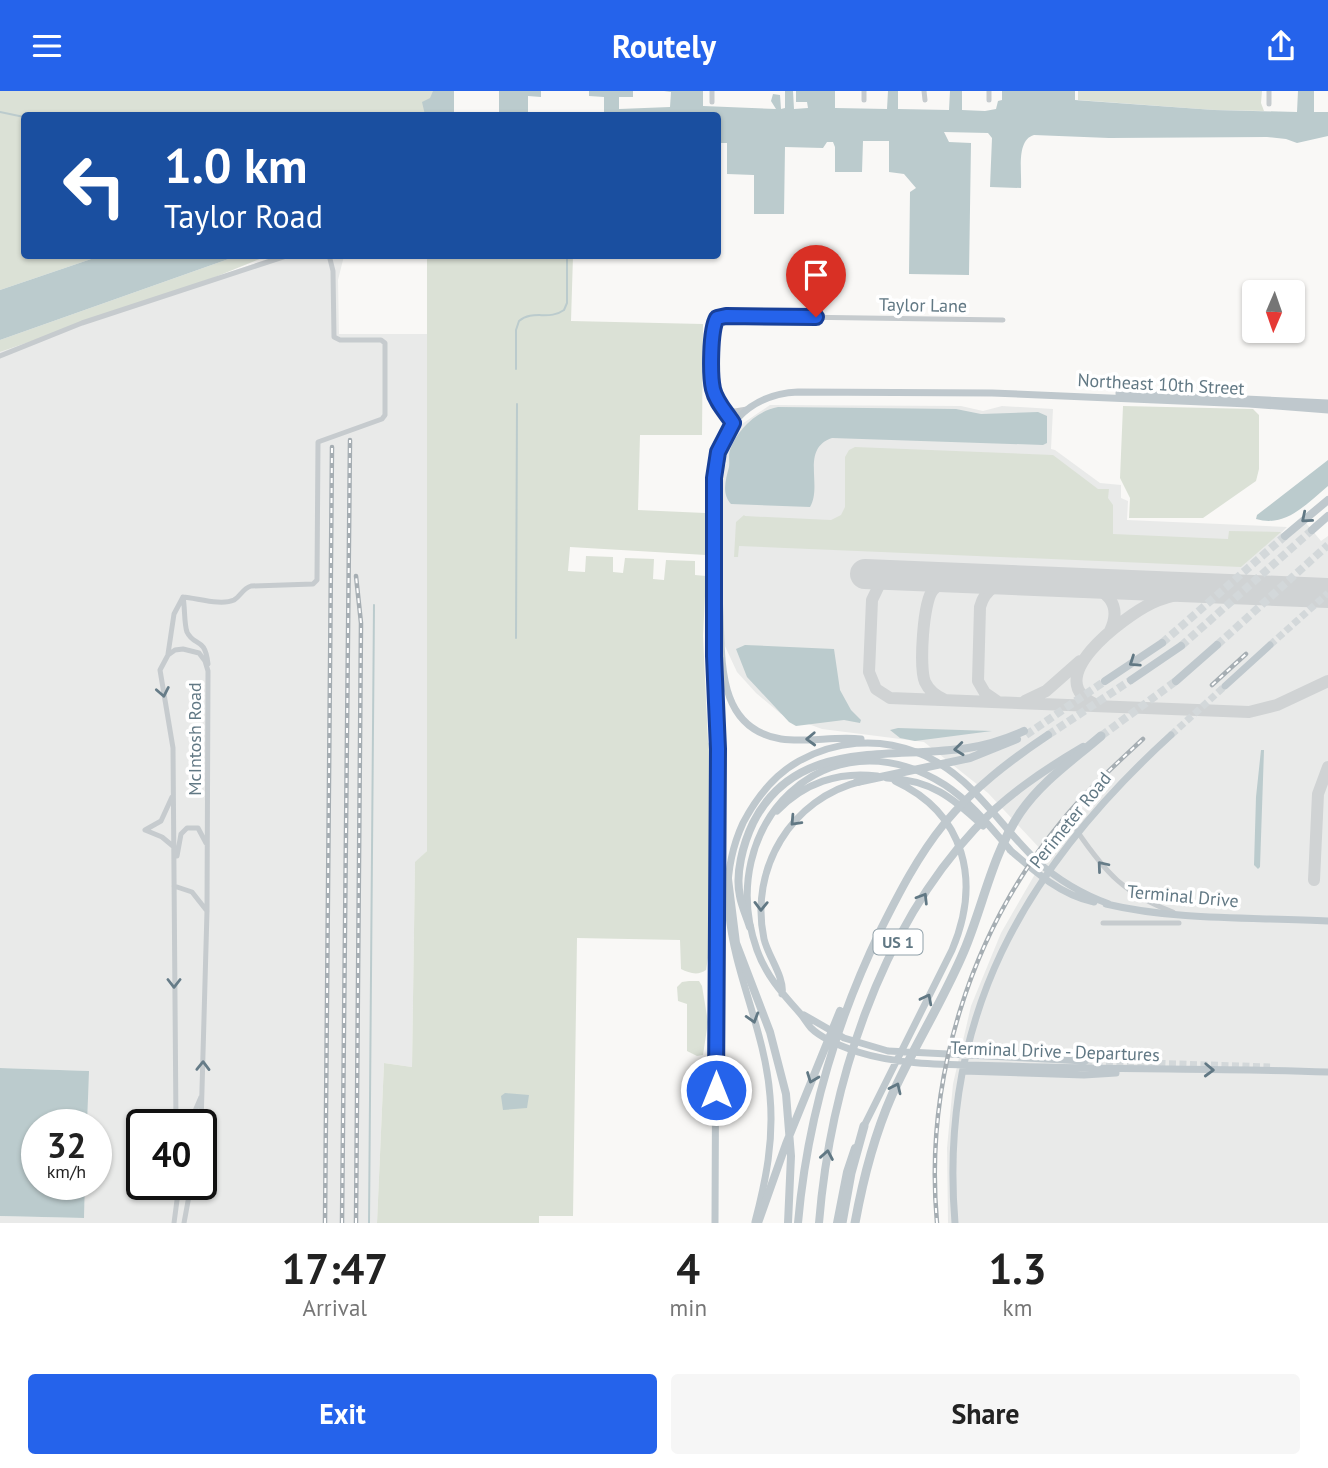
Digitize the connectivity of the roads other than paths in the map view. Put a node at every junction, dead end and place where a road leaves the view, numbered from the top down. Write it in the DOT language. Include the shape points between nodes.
graph roads {
  1 [pos="712,91"];
  2 [pos="864,91"];
  3 [pos="924,91"];
  4 [pos="989,91"];
  5 [pos="1269,91"];
  6 [pos="864,100"];
  7 [pos="925,100"];
  8 [pos="989,100"];
  9 [pos="712,102"];
  10 [pos="1269,104"];
  11 [pos="277,259"];
  12 [pos="330,259"];
  13 [pos="1003,320"];
  14 [pos="0,356"];
  15 [pos="992,393"];
  16 [pos="1128,393"];
  17 [pos="1118,398"];
  18 [pos="1226,400"];
  19 [pos="1328,403"];
  20 [pos="719,404"];
  21 [pos="747,409"];
  22 [pos="1328,410"];
  23 [pos="733,423"];
  24 [pos="1328,500"];
  25 [pos="1328,516"];
  26 [pos="1312,530"];
  27 [pos="1284,536"];
  28 [pos="714,563"];
  29 [pos="183,597"];
  30 [pos="1162,643"];
  31 [pos="1217,645"];
  32 [pos="1270,645"];
  33 [pos="1181,646"];
  34 [pos="168,655"];
  35 [pos="208,671"];
  36 [pos="1105,681"];
  37 [pos="1131,681"];
  38 [pos="1176,681"];
  39 [pos="1225,685"];
  40 [pos="1048,735"];
  41 [pos="1171,735"];
  42 [pos="1101,736"];
  43 [pos="883,743"];
  44 [pos="857,782"];
  45 [pos="173,793"];
  46 [pos="769,820"];
  47 [pos="1077,831"];
  48 [pos="207,846"];
  49 [pos="174,847"];
  50 [pos="1012,852"];
  51 [pos="174,872"];
  52 [pos="728,879"];
  53 [pos="1057,882"];
  54 [pos="174,885"];
  55 [pos="207,911"];
  56 [pos="1179,919"];
  57 [pos="1327,921"];
  58 [pos="1103,923"];
  59 [pos="750,927"];
  60 [pos="871,949"];
  61 [pos="782,994"];
  62 [pos="816,1027"];
  63 [pos="1085,1061"];
  64 [pos="1140,1070"];
  65 [pos="963,1071"];
  66 [pos="1328,1072"];
  67 [pos="203,1091"];
  68 [pos="176,1109"];
  69 [pos="196,1109"];
  70 [pos="202,1109"];
  71 [pos="864,1126"];
  72 [pos="177,1200"];
  73 [pos="188,1200"];
  74 [pos="174,1223"];
  75 [pos="187,1223"];
  76 [pos="715,1223"];
  77 [pos="756,1223"];
  78 [pos="788,1223"];
  79 [pos="798,1223"];
  80 [pos="819,1223"];
  81 [pos="839,1223"];
  82 [pos="855,1223"];
  83 [pos="955,1223"];
  1 -- 9 [label="street"];
  2 -- 6 [label="street"];
  3 -- 7 [label="street"];
  4 -- 8 [label="street"];
  5 -- 10 [label="street"];
  11 -- 14 [label="street" via="82,323"];
  12 -- 29 [label="street" via="334,337 385,343 385,415 318,442 317,580 313,584 251,586 233,600"];
  13 -- 20 [label="street, Taylor Lane" via="717,318 712,334 713,388"];
  15 -- 16 [label="street, Northeast 10th Street"];
  15 -- 17 [label="street, Northeast 10th Street"];
  15 -- 21 [label="street, Northeast 10th Street" via="785,392"];
  16 -- 17 [label="street"];
  16 -- 18 [label="street, Northeast 10th Street"];
  17 -- 18 [label="street, Northeast 10th Street"];
  18 -- 19 [label="street, Northeast 10th Street"];
  18 -- 22 [label="street, Northeast 10th Street"];
  20 -- 21 [label="street" via="731,411"];
  20 -- 23 [label="street"];
  21 -- 23 [label="street, Northeast 10th Street"];
  23 -- 28 [label="street, Northeast 10th Street" via="720,444 714,468"];
  24 -- 27 [label="main road, one-way"];
  25 -- 26 [label="main road"];
  43 -- 28 [label="street, one-way" via="848,738 781,739 758,731 743,719 725,680"];
  28 -- 76 [label="street" via="718,749"];
  29 -- 34 [label="street" via="174,614"];
  29 -- 35 [label="street" via="186,629 206,649"];
  30 -- 36 [label="main road, one-way"];
  31 -- 38 [label="main road"];
  32 -- 39 [label="street"];
  33 -- 37 [label="main road"];
  34 -- 35 [label="street, McIntosh Road" via="192,650 199,653"];
  34 -- 45 [label="street, McIntosh Road, one-way" via="160,670 173,748"];
  35 -- 48 [label="street, McIntosh Road"];
  40 -- 60 [label="main road, US 1" via="989,778 943,825 906,881"];
  41 -- 47 [label="street, Perimeter Road"];
  80 -- 42 [label="main road, US 1, one-way" via="828,1149 845,1076 873,997 908,922 954,853 985,818 1019,789"];
  82 -- 42 [label="highway, one-way" via="881,1123 959,963 1005,839 1039,789"];
  43 -- 52 [label="street" via="823,750 775,779 747,816"];
  43 -- 53 [label="street" via="924,755 961,778"];
  44 -- 50 [label="street" via="877,778 928,785 950,797"];
  44 -- 59 [label="main road, one-way" via="980,755 1025,733 968,748 835,759 786,782 760,812 744,846 739,895"];
  44 -- 61 [label="street, one-way" via="806,810 779,841 767,867 761,896 762,929 782,982"];
  45 -- 49 [label="street, McIntosh Road"];
  45 -- 49 [label="street" via="161,821 145,830"];
  46 -- 50 [label="street" via="789,791 823,770 855,763 893,765 953,790"];
  46 -- 59 [label="street" via="748,869"];
  71 -- 46 [label="street, one-way" via="958,935 968,895 963,857 940,813 909,787 874,775 826,779 793,797"];
  56 -- 47 [label="street, one-way" via="1109,875"];
  47 -- 65 [label="street, Perimeter Road" via="1008,937 976,1017"];
  48 -- 51 [label="street" via="198,828 184,830"];
  48 -- 55 [label="street, McIntosh Road"];
  49 -- 51 [label="street, McIntosh Road"];
  50 -- 53 [label="street, Terminal Drive"];
  51 -- 54 [label="street, McIntosh Road"];
  52 -- 77 [label="street, one-way" via="730,933 762,1047 770,1096 770,1154"];
  52 -- 78 [label="main road" via="736,943 774,1042 782,1076 791,1145"];
  53 -- 56 [label="street, Terminal Drive" via="1084,900"];
  54 -- 55 [label="street" via="192,892"];
  54 -- 68 [label="street, McIntosh Road, one-way"];
  67 -- 55 [label="street, McIntosh Road, one-way"];
  56 -- 57 [label="street, Terminal Drive"];
  56 -- 58 [label="street"];
  59 -- 61 [label="street" via="763,965"];
  60 -- 77 [label="main road, one-way" via="852,979"];
  60 -- 79 [label="main road, US 1" via="820,1091"];
  61 -- 62 [label="street, Terminal Drive - Departures"];
  62 -- 63 [label="street" via="888,1051"];
  62 -- 64 [label="street, Terminal Drive - Departures" via="858,1052 897,1060"];
  64 -- 65 [label="street" via="1084,1075"];
  64 -- 66 [label="street, Terminal Drive - Departures, one-way"];
  65 -- 83 [label="street, Perimeter Road" via="954,1144"];
  67 -- 69 [label="street"];
  67 -- 70 [label="street, McIntosh Road"];
  71 -- 81 [label="highway"];
  72 -- 74 [label="street"];
  73 -- 75 [label="street"];
}
